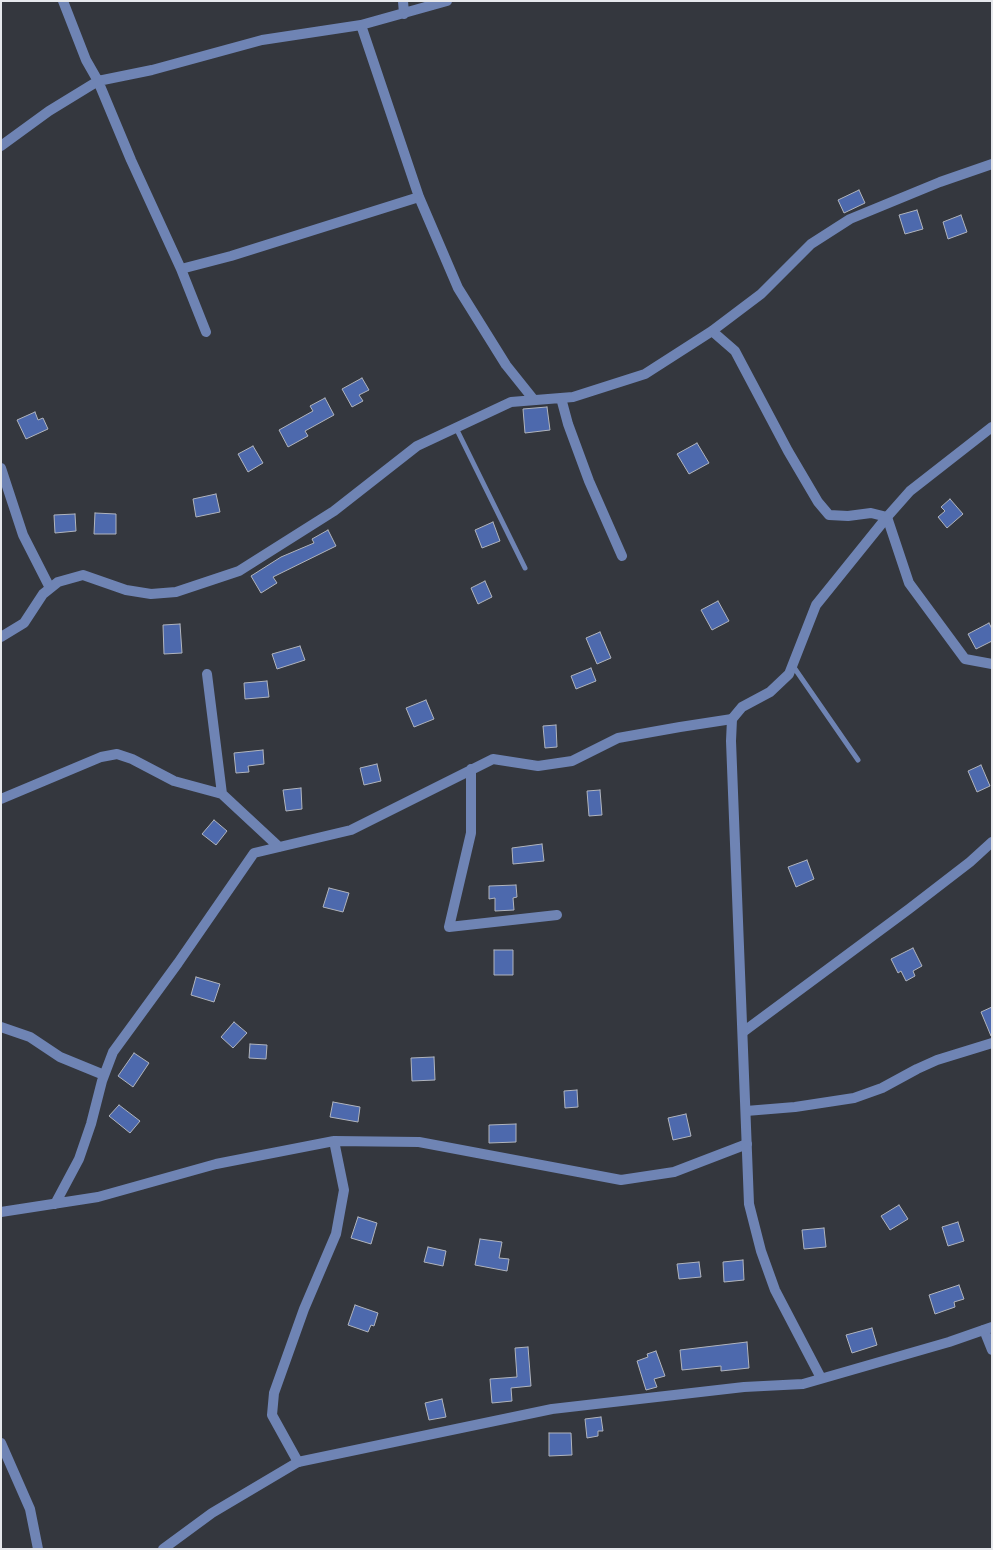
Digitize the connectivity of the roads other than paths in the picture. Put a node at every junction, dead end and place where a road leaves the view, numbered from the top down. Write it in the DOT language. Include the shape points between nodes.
graph roads {
  1 [pos="63,1"];
  2 [pos="403,1"];
  3 [pos="447,1"];
  4 [pos="404,14"];
  5 [pos="361,25"];
  6 [pos="98,81"];
  7 [pos="1,146"];
  8 [pos="992,164"];
  9 [pos="419,196"];
  10 [pos="181,269"];
  11 [pos="712,331"];
  12 [pos="206,332"];
  13 [pos="561,398"];
  14 [pos="534,400"];
  15 [pos="456,427"];
  16 [pos="992,427"];
  17 [pos="1,468"];
  18 [pos="887,517"];
  19 [pos="622,556"];
  20 [pos="525,568"];
  21 [pos="50,588"];
  22 [pos="1,637"];
  23 [pos="992,664"];
  24 [pos="792,665"];
  25 [pos="207,674"];
  26 [pos="732,719"];
  27 [pos="858,760"];
  28 [pos="471,769"];
  29 [pos="222,794"];
  30 [pos="1,800"];
  31 [pos="992,842"];
  32 [pos="279,847"];
  33 [pos="557,915"];
  34 [pos="1,1027"];
  35 [pos="744,1032"];
  36 [pos="992,1044"];
  37 [pos="104,1075"];
  38 [pos="746,1111"];
  39 [pos="334,1141"];
  40 [pos="747,1144"];
  41 [pos="55,1204"];
  42 [pos="1,1212"];
  43 [pos="988,1329"];
  44 [pos="992,1350"];
  45 [pos="821,1378"];
  46 [pos="1,1443"];
  47 [pos="298,1462"];
  48 [pos="38,1549"];
  49 [pos="163,1549"];
  1 -- 6 [label="street" via="86,60"];
  2 -- 4 [label="street"];
  3 -- 4 [label="street"];
  4 -- 5 [label="street"];
  5 -- 6 [label="street" via="262,40"];
  5 -- 9 [label="street"];
  6 -- 7 [label="street"];
  6 -- 10 [label="street"];
  8 -- 11 [label="street" via="850,219 812,244 761,294"];
  9 -- 10 [label="street"];
  9 -- 14 [label="street" via="458,288 506,366"];
  10 -- 12 [label="street"];
  11 -- 13 [label="street" via="645,374"];
  11 -- 18 [label="street" via="735,351 788,451 829,515 871,513"];
  13 -- 14 [label="street"];
  13 -- 19 [label="street" via="589,481"];
  14 -- 15 [label="street" via="511,402"];
  15 -- 20 [label="lane"];
  15 -- 21 [label="street" via="417,446 334,511 239,572 176,592 151,594 126,590 83,575 58,582"];
  16 -- 18 [label="street" via="910,491"];
  17 -- 21 [label="street" via="23,535"];
  18 -- 23 [label="street" via="909,583 965,659"];
  18 -- 24 [label="street" via="816,605"];
  21 -- 22 [label="street" via="24,623"];
  24 -- 26 [label="street" via="789,674 770,692 742,707"];
  24 -- 27 [label="lane"];
  25 -- 29 [label="street"];
  26 -- 28 [label="street" via="618,738 572,761 538,766 493,759"];
  26 -- 35 [label="street"];
  28 -- 32 [label="street" via="351,830"];
  28 -- 33 [label="street" via="471,833 449,927"];
  29 -- 30 [label="street" via="174,781 117,754 101,757"];
  29 -- 32 [label="street"];
  31 -- 35 [label="street" via="916,904"];
  32 -- 37 [label="street" via="254,853 113,1052"];
  34 -- 37 [label="street" via="30,1037 60,1057"];
  35 -- 38 [label="street"];
  36 -- 38 [label="street" via="937,1060 882,1088 854,1098"];
  37 -- 41 [label="street" via="79,1158"];
  38 -- 40 [label="street"];
  39 -- 40 [label="street" via="418,1142 621,1180 674,1172"];
  39 -- 41 [label="street" via="216,1164 98,1197"];
  39 -- 47 [label="street" via="344,1190 336,1234 304,1309 274,1393 272,1415"];
  40 -- 45 [label="street" via="749,1204 761,1251 775,1290"];
  41 -- 42 [label="street"];
  43 -- 44 [label="street"];
  43 -- 45 [label="street"];
  45 -- 47 [label="street" via="803,1384 744,1387 552,1409"];
  46 -- 48 [label="street" via="30,1509"];
  47 -- 49 [label="street" via="212,1513"];
}
